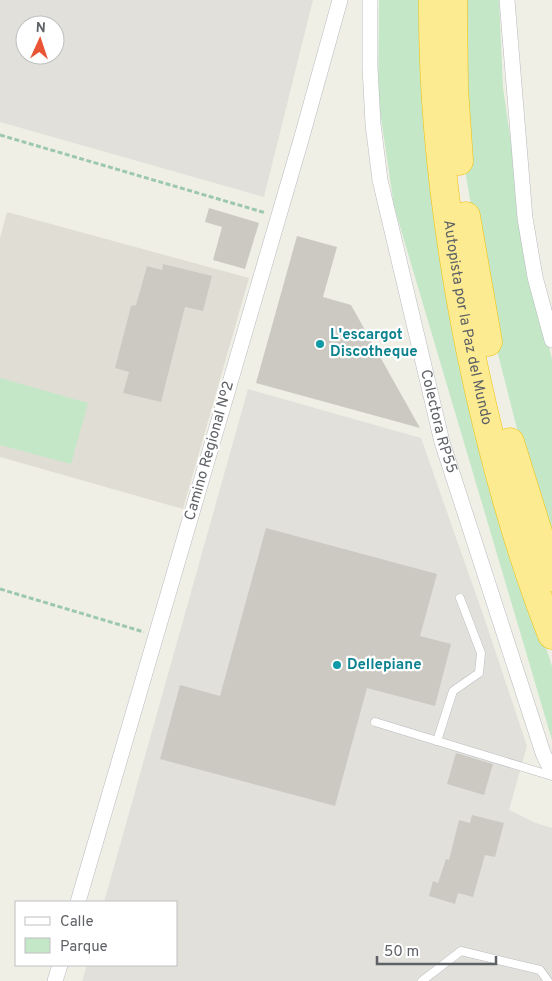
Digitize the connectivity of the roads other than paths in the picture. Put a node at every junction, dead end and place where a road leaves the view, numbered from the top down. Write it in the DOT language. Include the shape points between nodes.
graph roads {
  1 [pos="340,0"];
  2 [pos="370,0"];
  3 [pos="433,0"];
  4 [pos="453,0"];
  5 [pos="507,0"];
  6 [pos="552,340"];
  7 [pos="552,577"];
  8 [pos="460,598"];
  9 [pos="552,636"];
  10 [pos="375,722"];
  11 [pos="437,741"];
  12 [pos="552,772"];
  13 [pos="552,776"];
  14 [pos="78,901"];
  15 [pos="60,966"];
  16 [pos="55,981"];
  17 [pos="422,981"];
  18 [pos="548,981"];
  1 -- 14 [label="street, Camino Regional Nº2"];
  2 -- 12 [label="street, Colectora RP55" via="373,124 380,180 442,442 542,753"];
  3 -- 9 [label="highway, Autopista por la Paz del Mundo" via="439,154 466,330 509,507"];
  4 -- 7 [label="highway, Autopista por la Paz del Mundo" via="457,142 473,262 513,453"];
  5 -- 6 [label="street" via="525,218 535,277"];
  8 -- 11 [label="lane" via="481,653 479,673 453,691"];
  10 -- 11 [label="lane"];
  11 -- 13 [label="lane"];
  15 -- 16 [label="street"];
  17 -- 18 [label="lane" via="462,951 540,970"];
}
